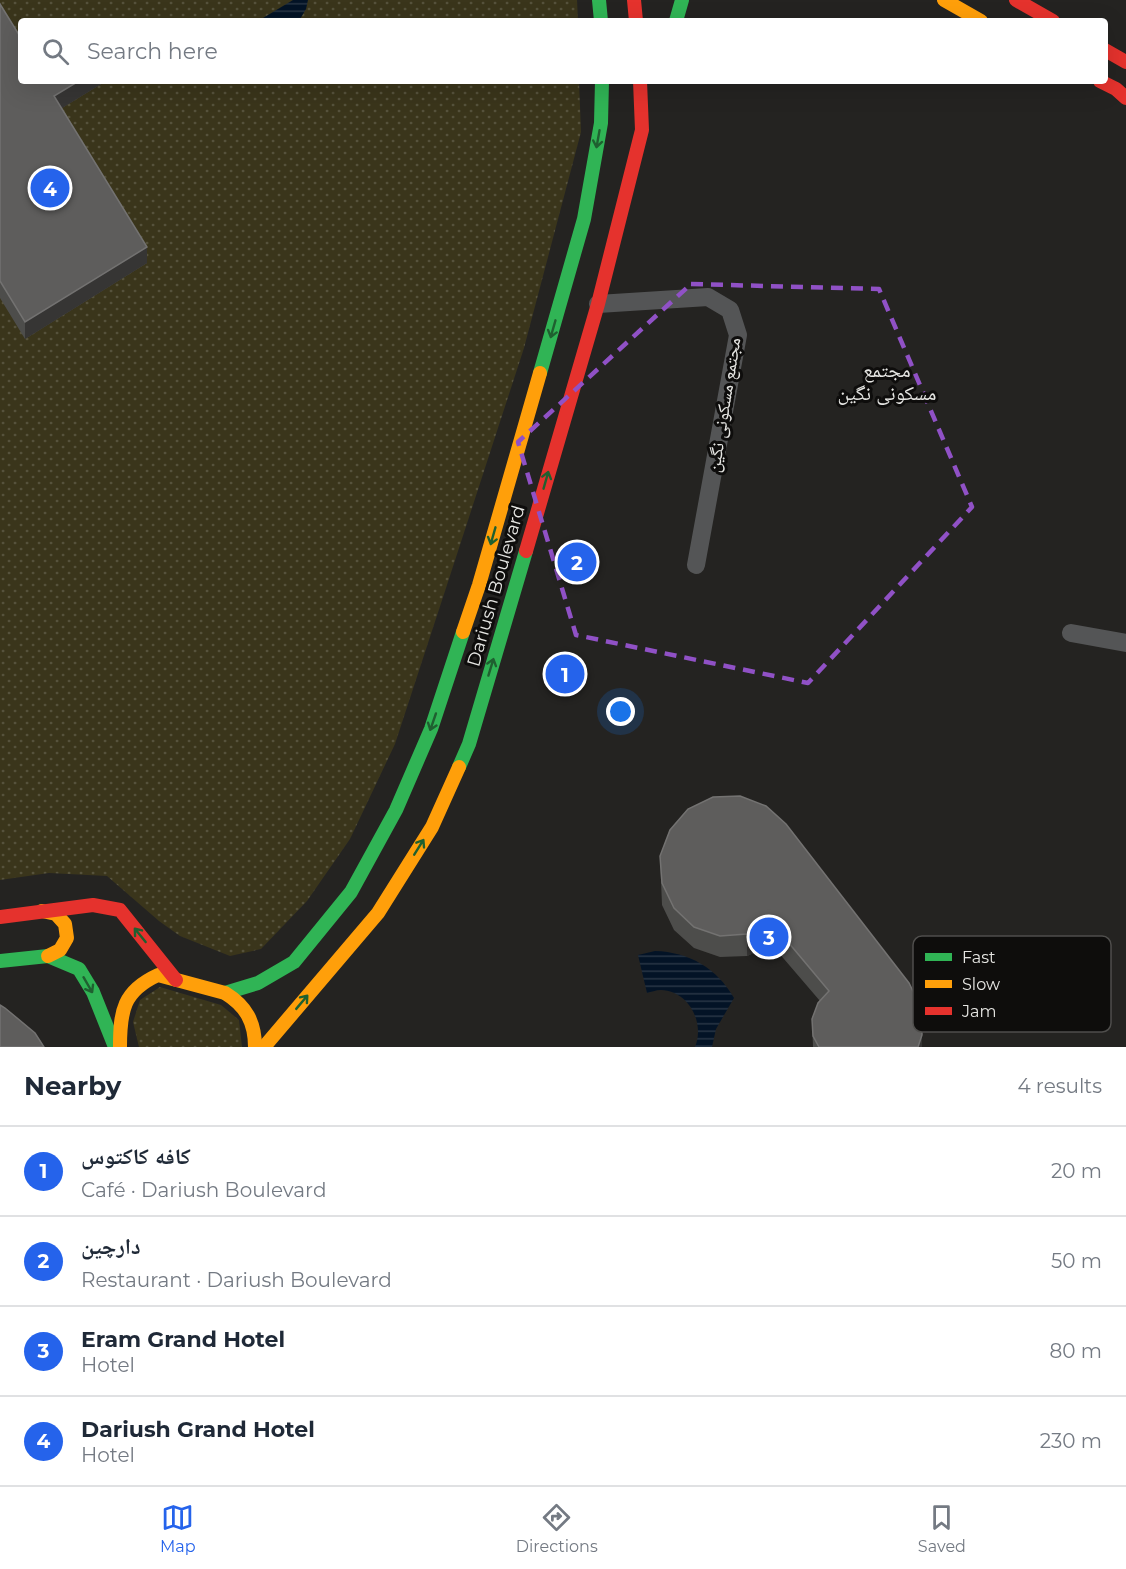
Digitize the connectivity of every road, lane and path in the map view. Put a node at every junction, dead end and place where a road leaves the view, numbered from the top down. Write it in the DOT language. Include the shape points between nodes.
graph roads {
  1 [pos="599,0"];
  2 [pos="634,0"];
  3 [pos="682,0"];
  4 [pos="944,0"];
  5 [pos="1016,0"];
  6 [pos="601,18"];
  7 [pos="636,18"];
  8 [pos="677,18"];
  9 [pos="976,18"];
  10 [pos="1048,18"];
  11 [pos="1108,52"];
  12 [pos="1126,62"];
  13 [pos="602,84"];
  14 [pos="640,84"];
  15 [pos="1106,84"];
  16 [pos="654,91"];
  17 [pos="1126,98"];
  18 [pos="642,130"];
  19 [pos="598,304"];
  20 [pos="696,565"];
  21 [pos="1071,633"];
  22 [pos="1126,643"];
  23 [pos="42,911"];
  24 [pos="0,918"];
  25 [pos="48,956"];
  26 [pos="0,961"];
  27 [pos="176,980"];
  28 [pos="225,993"];
  29 [pos="115,1047"];
  30 [pos="120,1047"];
  31 [pos="255,1047"];
  32 [pos="264,1047"];
  1 -- 6 [label="main road"];
  2 -- 7 [label="main road"];
  3 -- 8 [label="main road"];
  4 -- 9 [label="main road"];
  5 -- 10 [label="main road"];
  11 -- 12 [label="main road"];
  13 -- 28 [label="main road, Dariush Boulevard, one-way" via="601,123 584,219 479,585 431,729 396,810 351,892 294,962 258,983"];
  14 -- 18 [label="main road, Dariush Boulevard"];
  15 -- 17 [label="main road"];
  16 -- 18 [label="main road"];
  18 -- 19 [label="main road, Dariush Boulevard"];
  19 -- 20 [label="street, مجتمع مسکونی نگین" via="708,297 730,310 738,335"];
  32 -- 19 [label="main road, Dariush Boulevard, one-way" via="378,913 436,816 468,744"];
  21 -- 22 [label="street"];
  23 -- 24 [label="main road"];
  23 -- 25 [label="main road" via="56,914 65,924 67,938 60,950"];
  27 -- 23 [label="main road, one-way" via="120,910 93,905"];
  25 -- 26 [label="main road"];
  25 -- 29 [label="main road, one-way" via="79,969 93,992"];
  27 -- 28 [label="main road"];
  27 -- 30 [label="main road" via="158,975 131,993 122,1012"];
  28 -- 31 [label="main road" via="249,1013 256,1034"];
}
